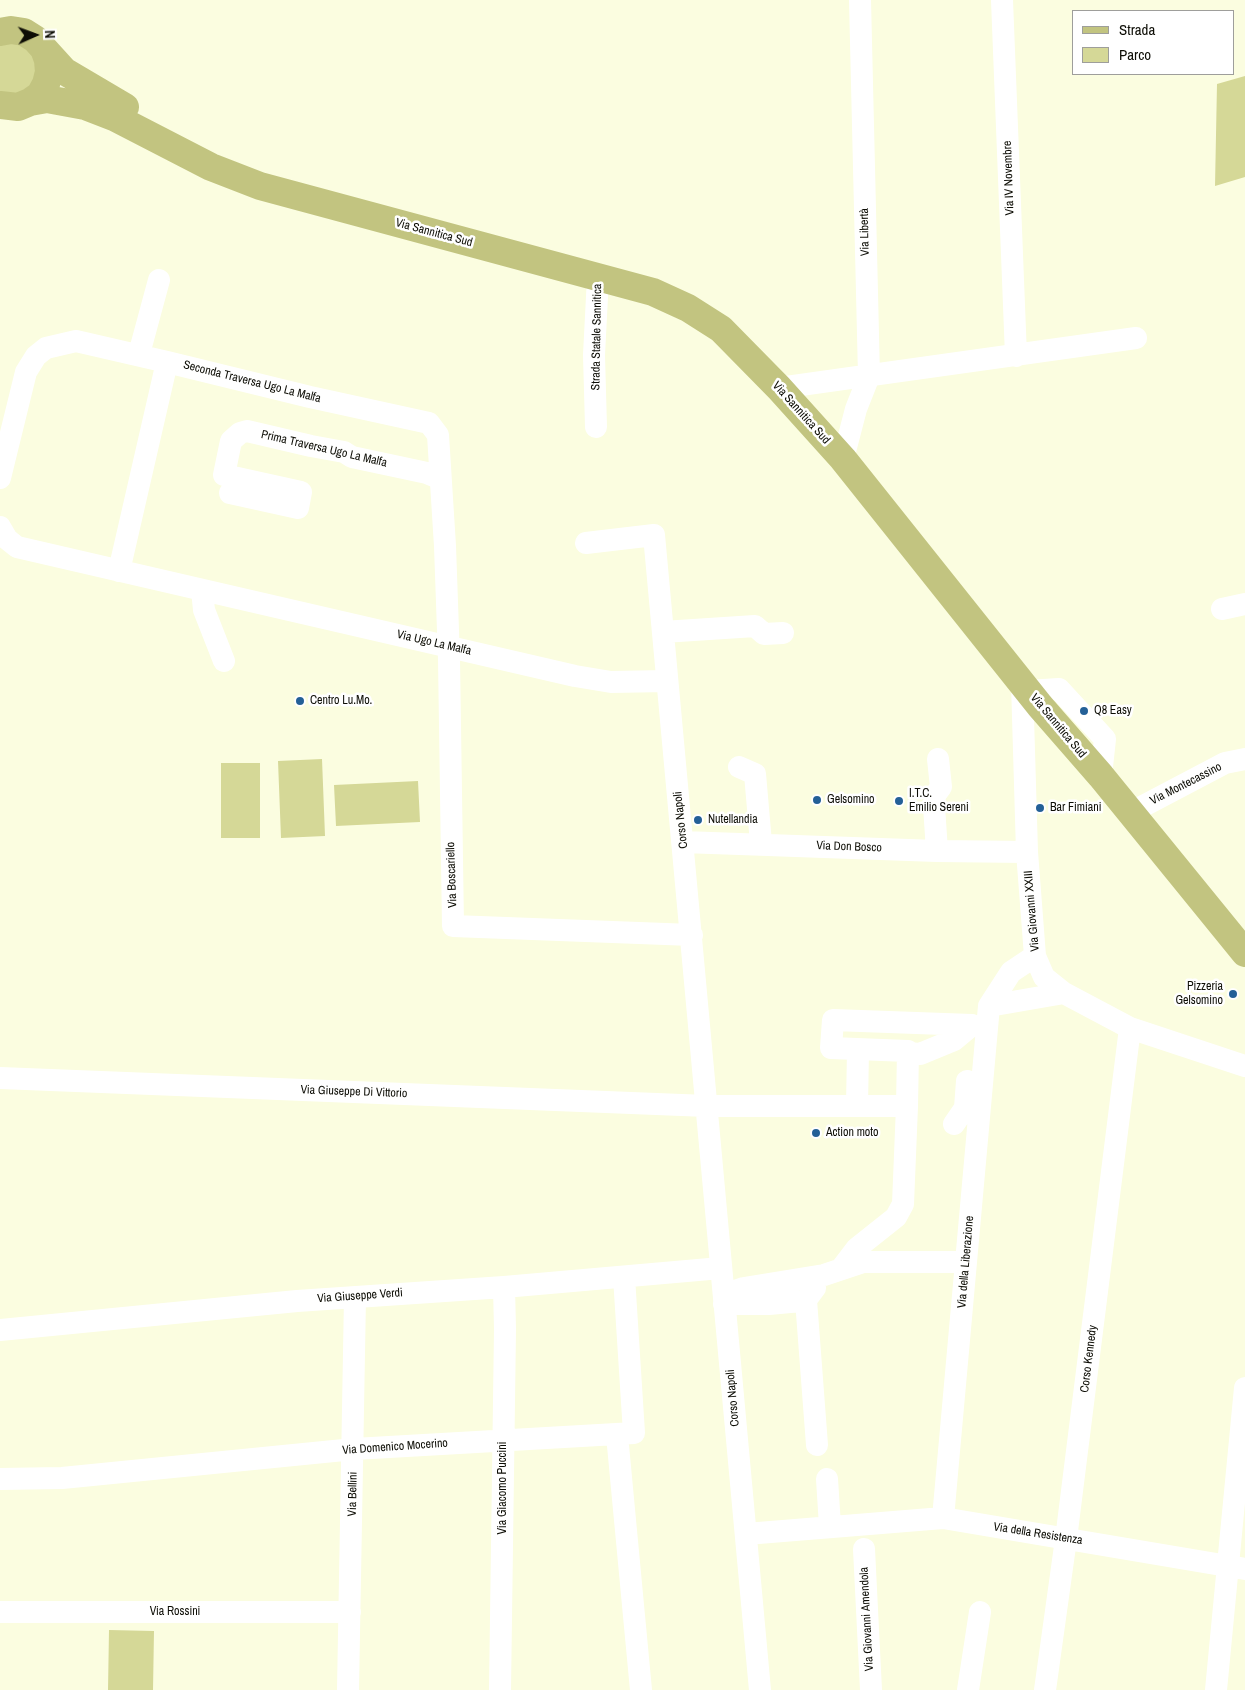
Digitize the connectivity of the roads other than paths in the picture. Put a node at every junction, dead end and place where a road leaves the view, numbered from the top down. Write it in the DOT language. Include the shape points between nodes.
graph roads {
  1 [pos="860,0"];
  2 [pos="1002,0"];
  3 [pos="0,19"];
  4 [pos="23,38"];
  5 [pos="9,107"];
  6 [pos="170,144"];
  7 [pos="598,277"];
  8 [pos="159,280"];
  9 [pos="1136,338"];
  10 [pos="139,354"];
  11 [pos="1016,356"];
  12 [pos="167,362"];
  13 [pos="869,376"];
  14 [pos="779,388"];
  15 [pos="596,427"];
  16 [pos="843,459"];
  17 [pos="0,478"];
  18 [pos="439,478"];
  19 [pos="230,493"];
  20 [pos="586,543"];
  21 [pos="4,544"];
  22 [pos="119,571"];
  23 [pos="202,590"];
  24 [pos="1245,604"];
  25 [pos="1222,609"];
  26 [pos="663,632"];
  27 [pos="784,633"];
  28 [pos="448,646"];
  29 [pos="224,661"];
  30 [pos="668,681"];
  31 [pos="1025,687"];
  32 [pos="938,759"];
  33 [pos="1245,759"];
  34 [pos="739,767"];
  35 [pos="1130,813"];
  36 [pos="683,842"];
  37 [pos="761,844"];
  38 [pos="937,851"];
  39 [pos="1027,852"];
  40 [pos="692,935"];
  41 [pos="1241,940"];
  42 [pos="1035,956"];
  43 [pos="1011,972"];
  44 [pos="1064,993"];
  45 [pos="989,1006"];
  46 [pos="891,1023"];
  47 [pos="972,1025"];
  48 [pos="1130,1028"];
  49 [pos="858,1050"];
  50 [pos="899,1052"];
  51 [pos="1245,1066"];
  52 [pos="0,1078"];
  53 [pos="707,1106"];
  54 [pos="857,1106"];
  55 [pos="907,1106"];
  56 [pos="954,1124"];
  57 [pos="966,1262"];
  58 [pos="721,1268"];
  59 [pos="832,1272"];
  60 [pos="624,1277"];
  61 [pos="504,1287"];
  62 [pos="355,1297"];
  63 [pos="724,1300"];
  64 [pos="806,1300"];
  65 [pos="0,1330"];
  66 [pos="1245,1388"];
  67 [pos="617,1434"];
  68 [pos="504,1440"];
  69 [pos="817,1445"];
  70 [pos="354,1449"];
  71 [pos="0,1479"];
  72 [pos="826,1479"];
  73 [pos="944,1518"];
  74 [pos="830,1526"];
  75 [pos="746,1534"];
  76 [pos="1066,1539"];
  77 [pos="864,1549"];
  78 [pos="1237,1567"];
  79 [pos="0,1612"];
  80 [pos="350,1612"];
  81 [pos="980,1612"];
  82 [pos="348,1690"];
  83 [pos="500,1690"];
  84 [pos="641,1690"];
  85 [pos="760,1690"];
  86 [pos="871,1690"];
  87 [pos="968,1690"];
  88 [pos="1044,1690"];
  89 [pos="1216,1690"];
  1 -- 13 [label="street, Via Libertà"];
  2 -- 11 [label="street, Via IV Novembre"];
  3 -- 4 [label="main road, Via Sannitica Sud"];
  4 -- 5 [label="main road" via="48,60 48,78 40,95"];
  4 -- 6 [label="main road, Via Sannitica Sud" via="64,71 121,104"];
  5 -- 6 [label="main road, Via Sannitica Sud" via="47,99 85,106"];
  6 -- 7 [label="main road, Via Sannitica Sud" via="211,167 260,186"];
  7 -- 14 [label="main road, Via Sannitica Sud" via="653,292 688,308 721,329"];
  7 -- 15 [label="street, Strada Statale Sannitica" via="594,355"];
  8 -- 10 [label="street"];
  9 -- 11 [label="street"];
  10 -- 12 [label="street"];
  10 -- 17 [label="street" via="76,341 46,348 36,356 26,372"];
  11 -- 13 [label="street"];
  12 -- 18 [label="street, Seconda Traversa Ugo La Malfa" via="429,423 438,435"];
  12 -- 22 [label="street, Seconda Traversa Ugo La Malfa"];
  13 -- 14 [label="street"];
  13 -- 16 [label="street, Via Libertà" via="856,409"];
  14 -- 16 [label="main road, Via Sannitica Sud"];
  16 -- 31 [label="main road, Via Sannitica Sud"];
  18 -- 19 [label="street, Prima Traversa Ugo La Malfa" via="352,457 344,452 247,431 231,442 224,475 302,492 298,508"];
  18 -- 28 [label="street"];
  20 -- 26 [label="street, Corso Napoli" via="654,535"];
  21 -- 22 [label="street, Via Ugo La Malfa"];
  22 -- 23 [label="street, Via Ugo La Malfa"];
  23 -- 28 [label="street, Via Ugo La Malfa"];
  23 -- 29 [label="street" via="204,610"];
  24 -- 25 [label="street"];
  26 -- 27 [label="street" via="755,626 764,634"];
  26 -- 30 [label="street, Corso Napoli"];
  28 -- 30 [label="street, Via Ugo La Malfa" via="584,678 611,682"];
  28 -- 40 [label="street, Via Boscariello" via="453,926"];
  30 -- 36 [label="street, Corso Napoli"];
  31 -- 35 [label="main road, Via Sannitica Sud"];
  31 -- 39 [label="street, Via Giovanni XXIII"];
  32 -- 38 [label="street" via="941,786 935,795 934,806"];
  33 -- 35 [label="street, Via Montecassino" via="1225,763"];
  34 -- 37 [label="street" via="755,774"];
  35 -- 41 [label="main road, Via Sannitica Sud"];
  36 -- 37 [label="street, Via Don Bosco"];
  36 -- 40 [label="street, Corso Napoli"];
  37 -- 38 [label="street, Via Don Bosco"];
  38 -- 39 [label="street, Via Don Bosco"];
  39 -- 42 [label="street, Via Giovanni XXIII"];
  40 -- 53 [label="street, Corso Napoli"];
  42 -- 43 [label="street, Via della Liberazione"];
  42 -- 44 [label="street, Via Giovanni XXIII" via="1044,977"];
  43 -- 45 [label="street, Via della Liberazione"];
  43 -- 47 [label="street, Via della Liberazione" via="1000,971 974,1004"];
  44 -- 45 [label="street"];
  44 -- 48 [label="street, Via Giovanni XXIII"];
  45 -- 57 [label="street, Via della Liberazione"];
  46 -- 47 [label="street"];
  46 -- 49 [label="street" via="833,1020 831,1048"];
  46 -- 50 [label="street"];
  47 -- 50 [label="street" via="954,1040 920,1054"];
  47 -- 56 [label="street, Via della Liberazione" via="965,1108"];
  48 -- 51 [label="street, Via Giovanni XXIII"];
  48 -- 76 [label="street, Corso Kennedy"];
  49 -- 50 [label="street"];
  49 -- 54 [label="street"];
  50 -- 55 [label="street"];
  52 -- 53 [label="street, Via Giuseppe Di Vittorio"];
  53 -- 54 [label="street"];
  53 -- 58 [label="street, Corso Napoli"];
  54 -- 55 [label="street"];
  55 -- 59 [label="street" via="903,1204 896,1217"];
  57 -- 59 [label="street" via="863,1262"];
  57 -- 73 [label="street, Via della Liberazione"];
  58 -- 60 [label="street, Via Giuseppe Verdi"];
  58 -- 63 [label="street, Corso Napoli"];
  59 -- 63 [label="street" via="744,1288"];
  59 -- 64 [label="street"];
  60 -- 61 [label="street, Via Giuseppe Verdi"];
  60 -- 67 [label="street, Via Domenico Mocerino" via="634,1433"];
  61 -- 62 [label="street, Via Giuseppe Verdi"];
  61 -- 68 [label="street, Via Giacomo Puccini"];
  62 -- 65 [label="street, Via Giuseppe Verdi"];
  62 -- 70 [label="street, Via Bellini"];
  63 -- 64 [label="street" via="769,1304"];
  63 -- 75 [label="street, Corso Napoli"];
  64 -- 69 [label="street"];
  66 -- 78 [label="street"];
  67 -- 68 [label="street, Via Domenico Mocerino" via="517,1442"];
  67 -- 84 [label="street"];
  68 -- 70 [label="street, Via Domenico Mocerino"];
  68 -- 83 [label="street, Via Giacomo Puccini"];
  70 -- 71 [label="street, Via Domenico Mocerino" via="62,1478"];
  70 -- 80 [label="street, Via Bellini"];
  72 -- 74 [label="street"];
  73 -- 74 [label="street, Via della Resistenza"];
  73 -- 76 [label="street, Via della Resistenza"];
  74 -- 75 [label="street, Via della Resistenza"];
  75 -- 85 [label="street, Corso Napoli"];
  76 -- 78 [label="street, Via della Resistenza"];
  76 -- 88 [label="street, Corso Kennedy"];
  77 -- 86 [label="street, Via Giovanni Amendola"];
  78 -- 89 [label="street"];
  79 -- 80 [label="street, Via Rossini"];
  80 -- 82 [label="street, Via Bellini"];
  81 -- 87 [label="street"];
}
